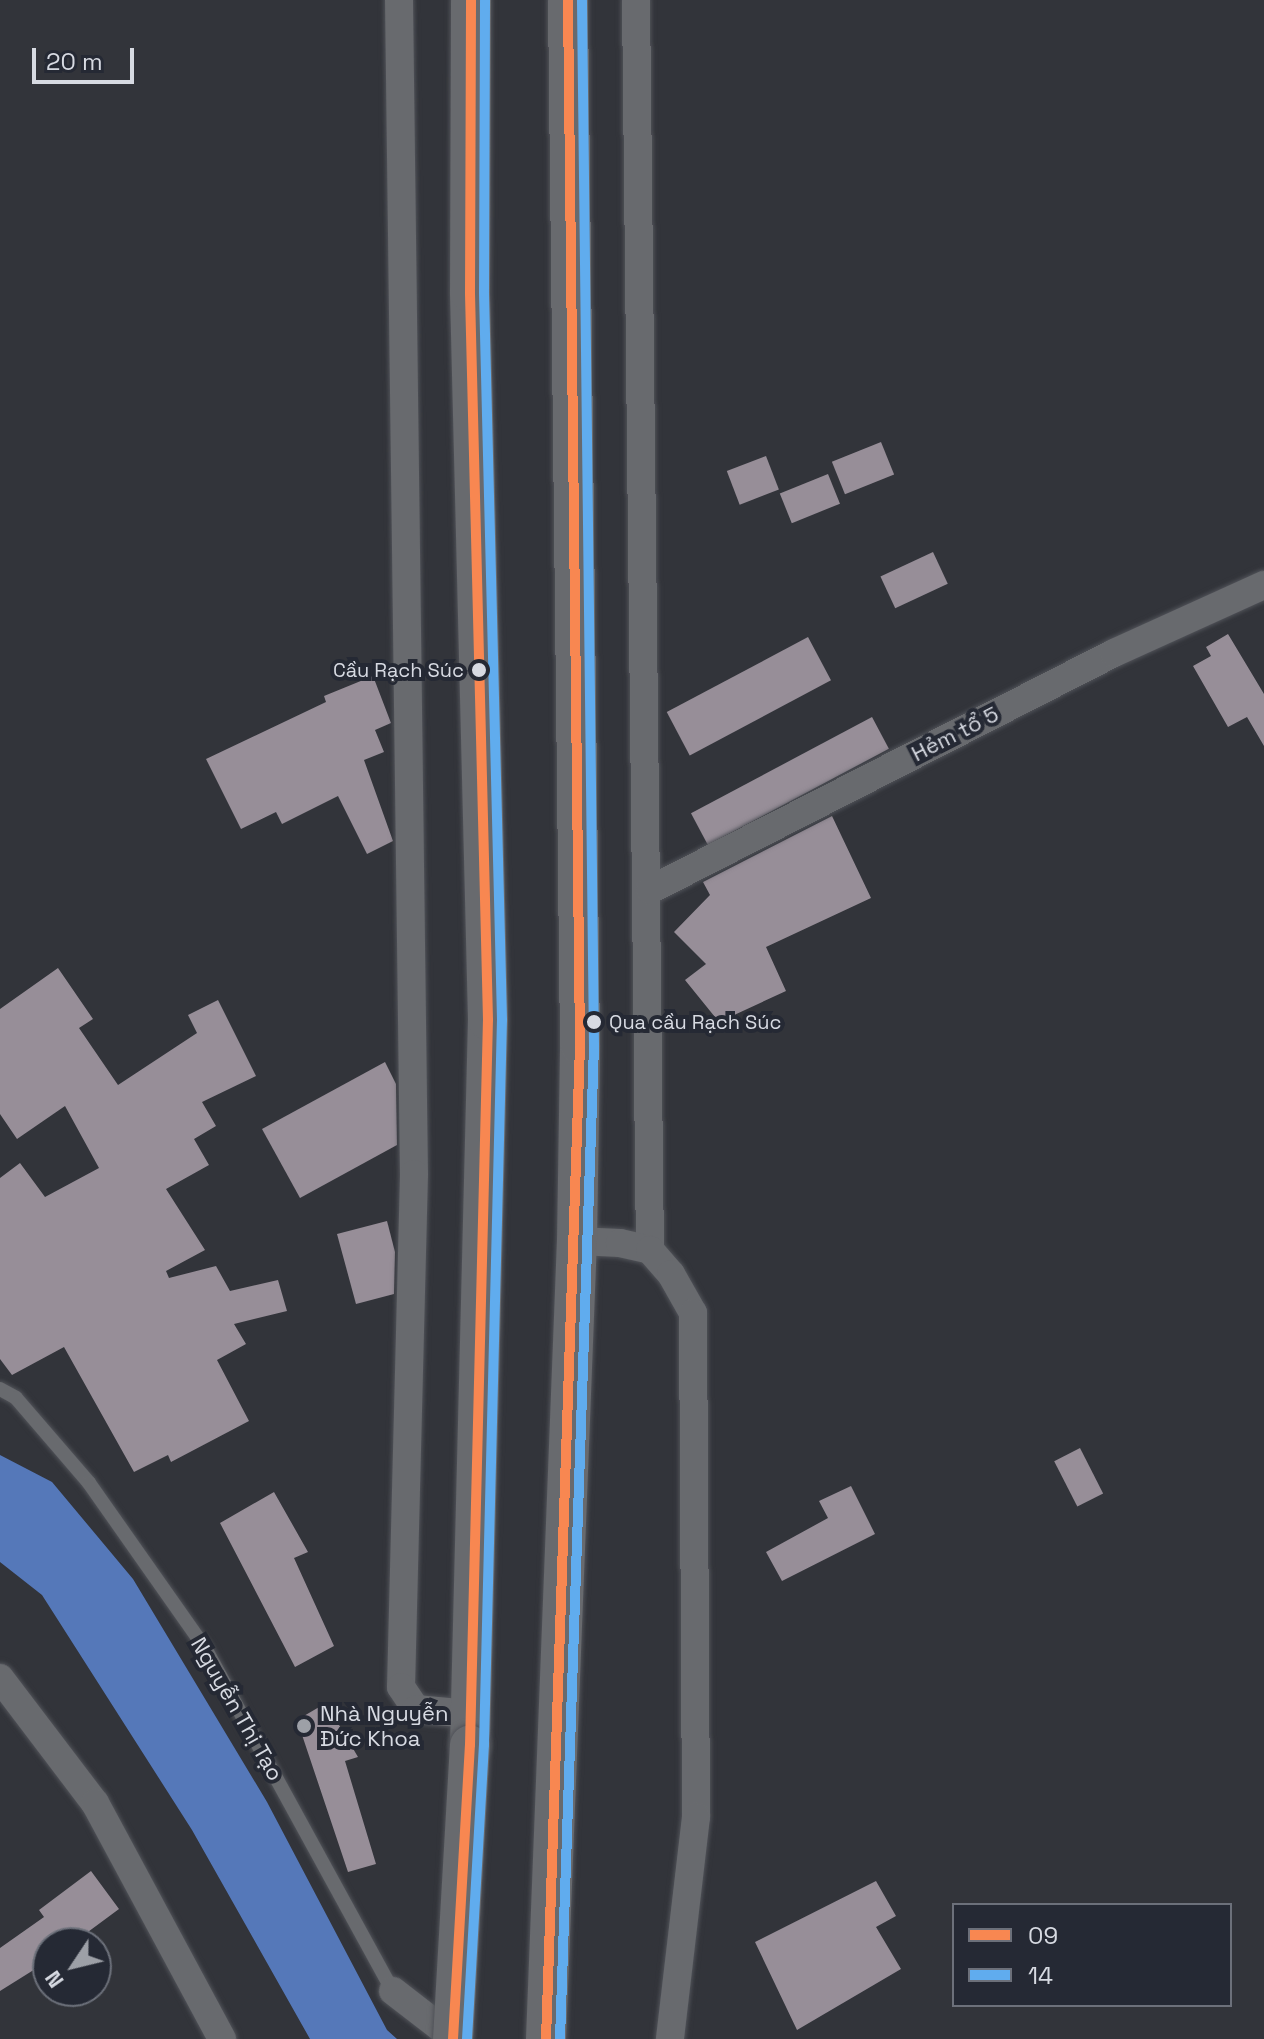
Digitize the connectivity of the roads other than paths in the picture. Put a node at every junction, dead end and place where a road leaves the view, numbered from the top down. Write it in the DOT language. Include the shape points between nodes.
graph roads {
  1 [pos="399,0"];
  2 [pos="471,0"];
  3 [pos="568,0"];
  4 [pos="636,0"];
  5 [pos="1264,585"];
  6 [pos="650,890"];
  7 [pos="577,1241"];
  8 [pos="650,1250"];
  9 [pos="0,1389"];
  10 [pos="0,1678"];
  11 [pos="470,1730"];
  12 [pos="393,1991"];
  13 [pos="222,2039"];
  14 [pos="454,2039"];
  15 [pos="546,2039"];
  16 [pos="670,2039"];
  1 -- 11 [label="street" via="414,1174 401,1687 416,1709"];
  2 -- 11 [label="main road" via="470,292 488,1020"];
  3 -- 7 [label="main road"];
  4 -- 6 [label="street"];
  5 -- 6 [label="street, Hẻm tổ 5" via="1114,653"];
  6 -- 8 [label="street"];
  7 -- 8 [label="street"];
  7 -- 15 [label="main road"];
  8 -- 16 [label="street" via="693,1313 696,1817"];
  9 -- 12 [label="lane, Nguyễn Thị Tạo" via="16,1398 89,1483 205,1648"];
  10 -- 13 [label="street" via="95,1803"];
  11 -- 14 [label="main road, bridge"];
  12 -- 14 [label="street, Nguyễn Thị Tạo"];
}
